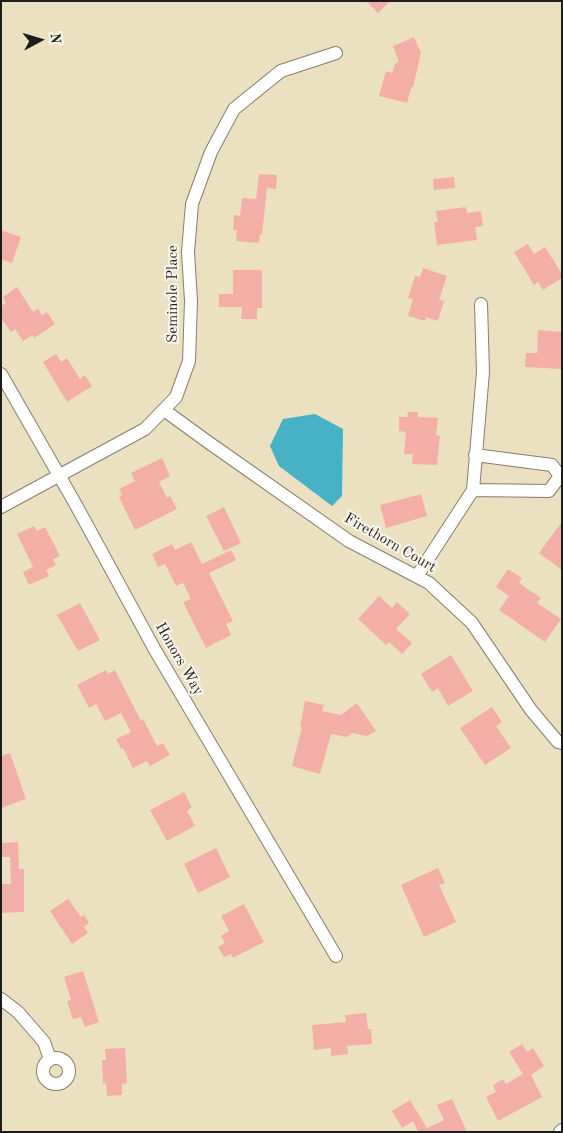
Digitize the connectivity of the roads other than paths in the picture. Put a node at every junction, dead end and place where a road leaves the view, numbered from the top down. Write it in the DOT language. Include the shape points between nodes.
graph roads {
  1 [pos="336,53"];
  2 [pos="481,304"];
  3 [pos="1,374"];
  4 [pos="164,410"];
  5 [pos="475,455"];
  6 [pos="60,476"];
  7 [pos="473,490"];
  8 [pos="1,507"];
  9 [pos="417,576"];
  10 [pos="562,743"];
  11 [pos="336,956"];
  12 [pos="1,998"];
  13 [pos="50,1059"];
  1 -- 4 [label="street, Seminole Place" via="281,71 234,109 210,152 192,204 188,252 191,301 189,361 176,397"];
  2 -- 5 [label="street" via="483,372"];
  3 -- 6 [label="street, Honors Way"];
  4 -- 6 [label="street, Seminole Place" via="145,429"];
  4 -- 9 [label="street, Firethorn Court" via="349,541"];
  5 -- 7 [label="street"];
  5 -- 7 [label="street" via="552,464 560,476 549,491"];
  6 -- 8 [label="street, Seminole Place"];
  6 -- 11 [label="street, Honors Way" via="155,650"];
  7 -- 9 [label="street"];
  9 -- 10 [label="street, Firethorn Court" via="428,582 472,623 532,710"];
  12 -- 13 [label="street" via="44,1042"];
}
